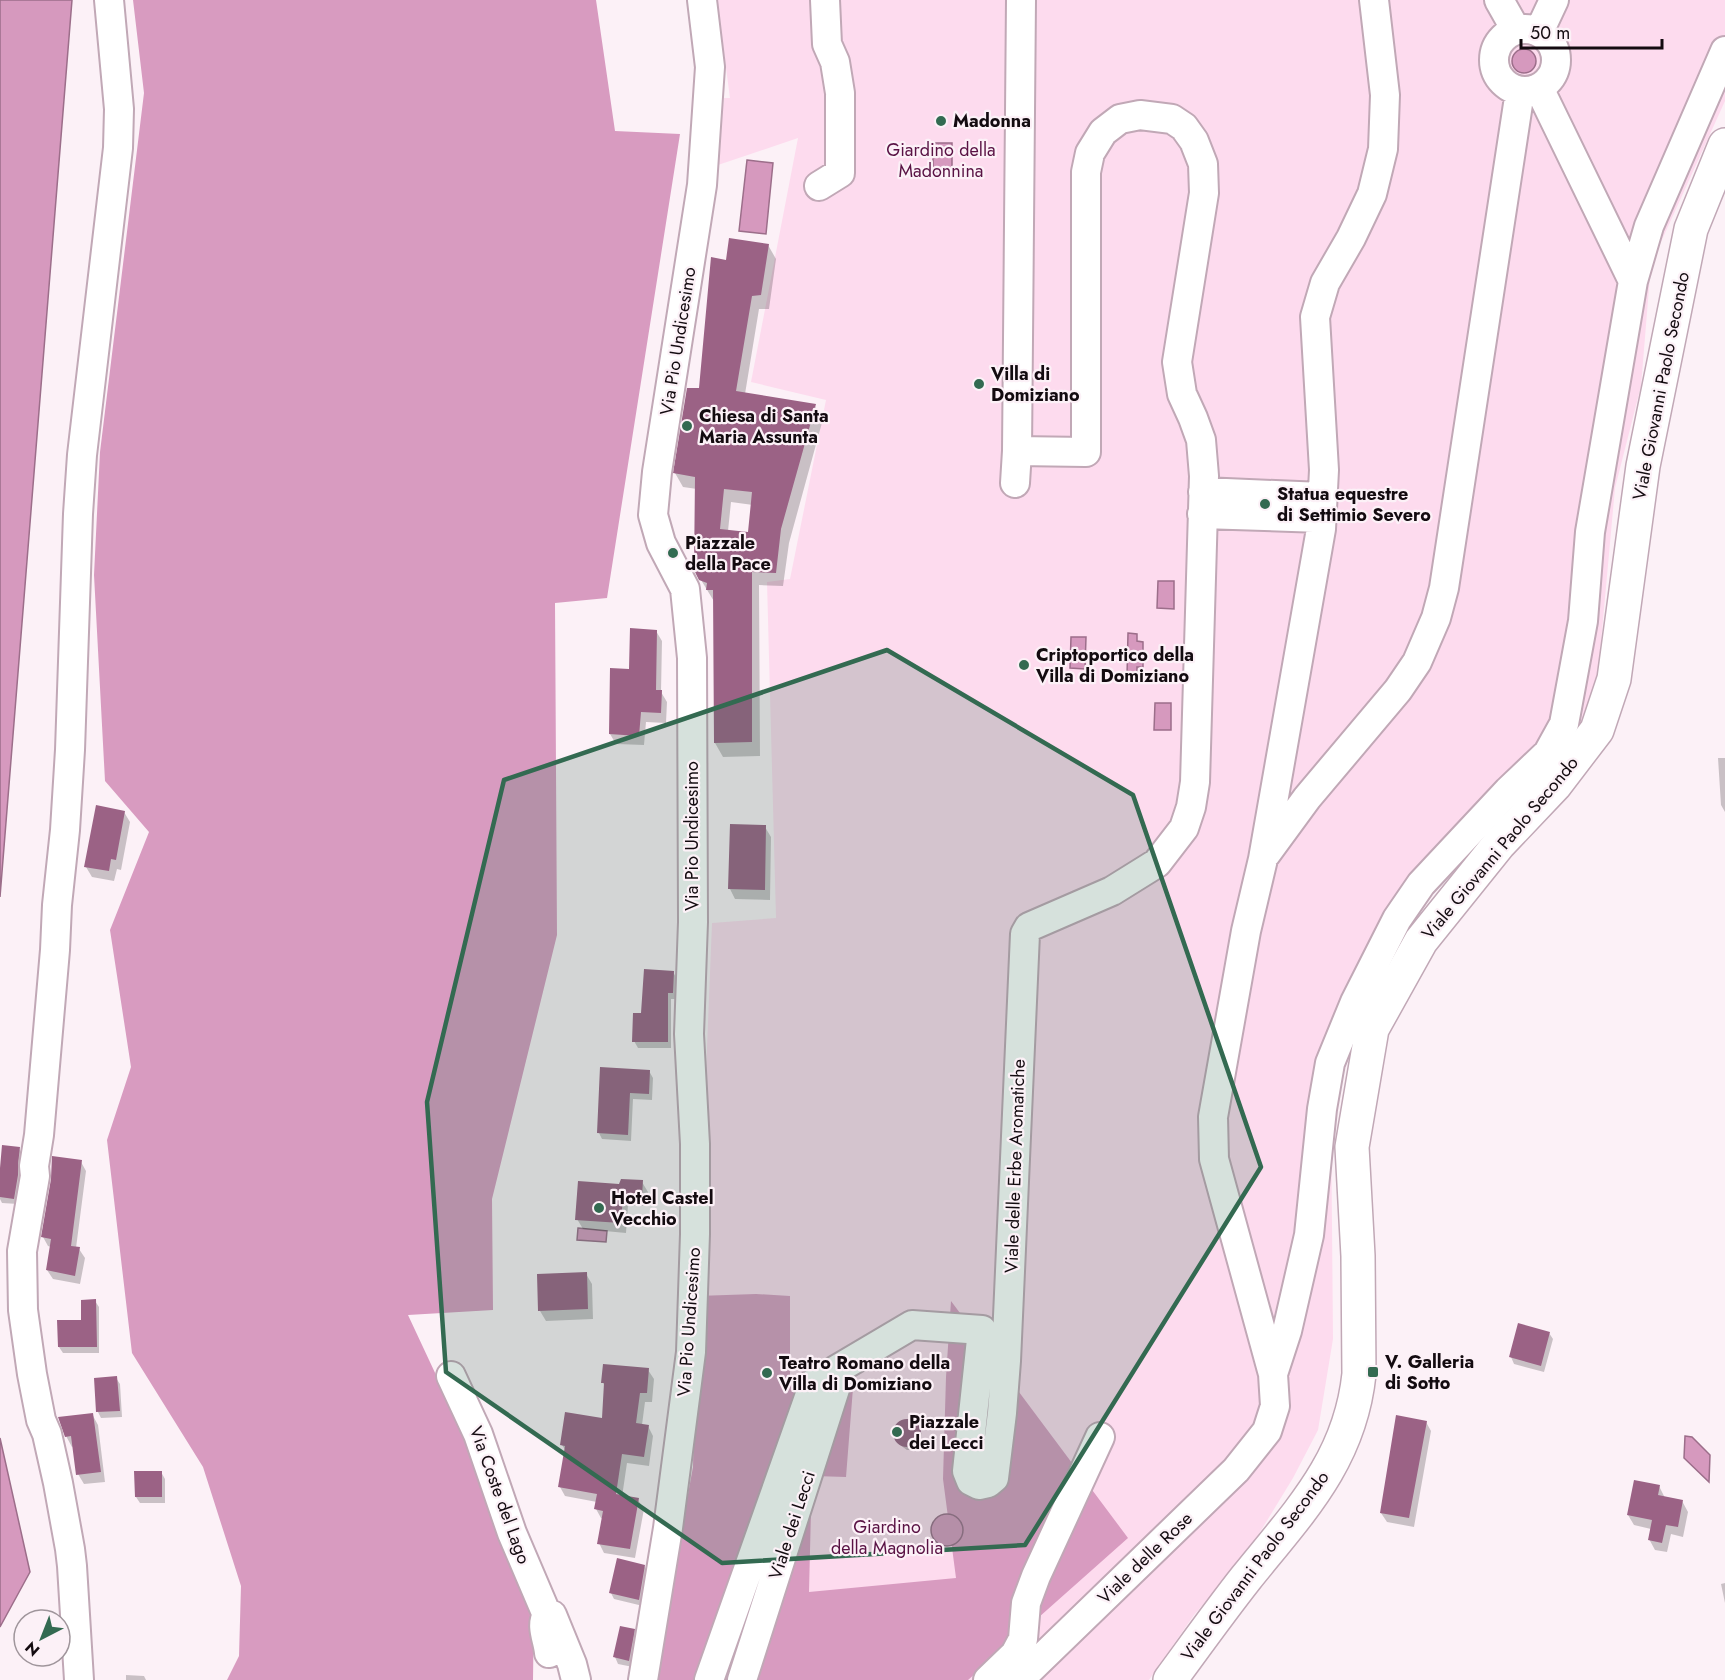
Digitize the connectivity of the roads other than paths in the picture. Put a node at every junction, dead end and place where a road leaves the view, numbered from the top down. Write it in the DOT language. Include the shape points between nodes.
graph roads {
  1 [pos="109,0"];
  2 [pos="702,0"];
  3 [pos="825,0"];
  4 [pos="1021,0"];
  5 [pos="1374,0"];
  6 [pos="1499,0"];
  7 [pos="1554,0"];
  8 [pos="1527,31"];
  9 [pos="1725,51"];
  10 [pos="1530,89"];
  11 [pos="1725,145"];
  12 [pos="819,186"];
  13 [pos="1633,281"];
  14 [pos="1017,451"];
  15 [pos="1015,483"];
  16 [pos="1203,503"];
  17 [pos="1322,507"];
  18 [pos="1279,763"];
  19 [pos="1319,783"];
  20 [pos="1263,859"];
  21 [pos="1273,1374"];
  22 [pos="451,1376"];
  23 [pos="826,1376"];
  24 [pos="1100,1437"];
  25 [pos="547,1615"];
  26 [pos="549,1653"];
  27 [pos="79,1680"];
  28 [pos="576,1680"];
  29 [pos="643,1680"];
  30 [pos="709,1680"];
  31 [pos="742,1680"];
  32 [pos="988,1680"];
  33 [pos="1019,1680"];
  34 [pos="1170,1680"];
  1 -- 27 [label="street" via="119,109 118,148 82,455 64,851 34,1185 22,1251 23,1310 32,1374 72,1566"];
  2 -- 29 [label="street, Via Pio Undicesimo" via="710,67 702,185 653,515 661,543 685,589 692,658 693,922 689,1034 695,1234 691,1352"];
  3 -- 12 [label="street" via="827,44 836,63 840,93 840,173"];
  4 -- 14 [label="street"];
  5 -- 17 [label="street" via="1385,95 1383,149 1372,194 1325,283 1315,317 1324,470"];
  6 -- 8 [label="street"];
  7 -- 8 [label="street"];
  8 -- 10 [label="street" via="1547,38 1556,55 1553,74 1547,82"];
  8 -- 10 [label="street" via="1507,34 1499,42 1494,62 1502,81 1510,87"];
  9 -- 13 [label="street" via="1649,226"];
  10 -- 13 [label="street"];
  10 -- 19 [label="street" via="1436,618 1417,662 1398,690"];
  11 -- 34 [label="main road, Viale Giovanni Paolo Secondo" via="1691,229 1642,466 1614,679 1597,730 1421,941 1372,1029 1352,1147 1359,1374 1345,1435 1307,1502"];
  13 -- 21 [label="street" via="1590,532 1583,621 1564,724 1548,753 1421,884 1396,919 1355,1002 1330,1063 1309,1234"];
  14 -- 15 [label="street"];
  14 -- 16 [label="street" via="1086,452 1086,172 1090,153 1103,132 1120,119 1140,115 1172,119 1194,141 1203,164 1204,193 1177,362 1182,394 1201,440"];
  16 -- 17 [label="street"];
  16 -- 23 [label="street, Viale delle Erbe Aromatiche" via="1195,782 1184,828 1156,863 1137,876 1029,927 1025,934 1006,1361 994,1478 979,1485 971,1481 967,1471 982,1330 912,1325"];
  17 -- 18 [label="street"];
  18 -- 19 [label="street"];
  18 -- 20 [label="street"];
  19 -- 20 [label="street"];
  20 -- 21 [label="street" via="1212,1117 1214,1160"];
  21 -- 33 [label="street, Viale delle Rose" via="1275,1406 1267,1431 1236,1470"];
  22 -- 25 [label="street, Via Coste del Lago" via="478,1434 512,1533"];
  23 -- 30 [label="street, Viale dei Lecci"];
  23 -- 31 [label="street, Viale dei Lecci" via="836,1386"];
  24 -- 32 [label="street" via="1036,1576 1026,1603 1023,1639 1015,1654"];
  25 -- 26 [label="street, Via Coste del Lago" via="544,1624"];
  25 -- 28 [label="street, Via Coste del Lago" via="552,1615"];
}
